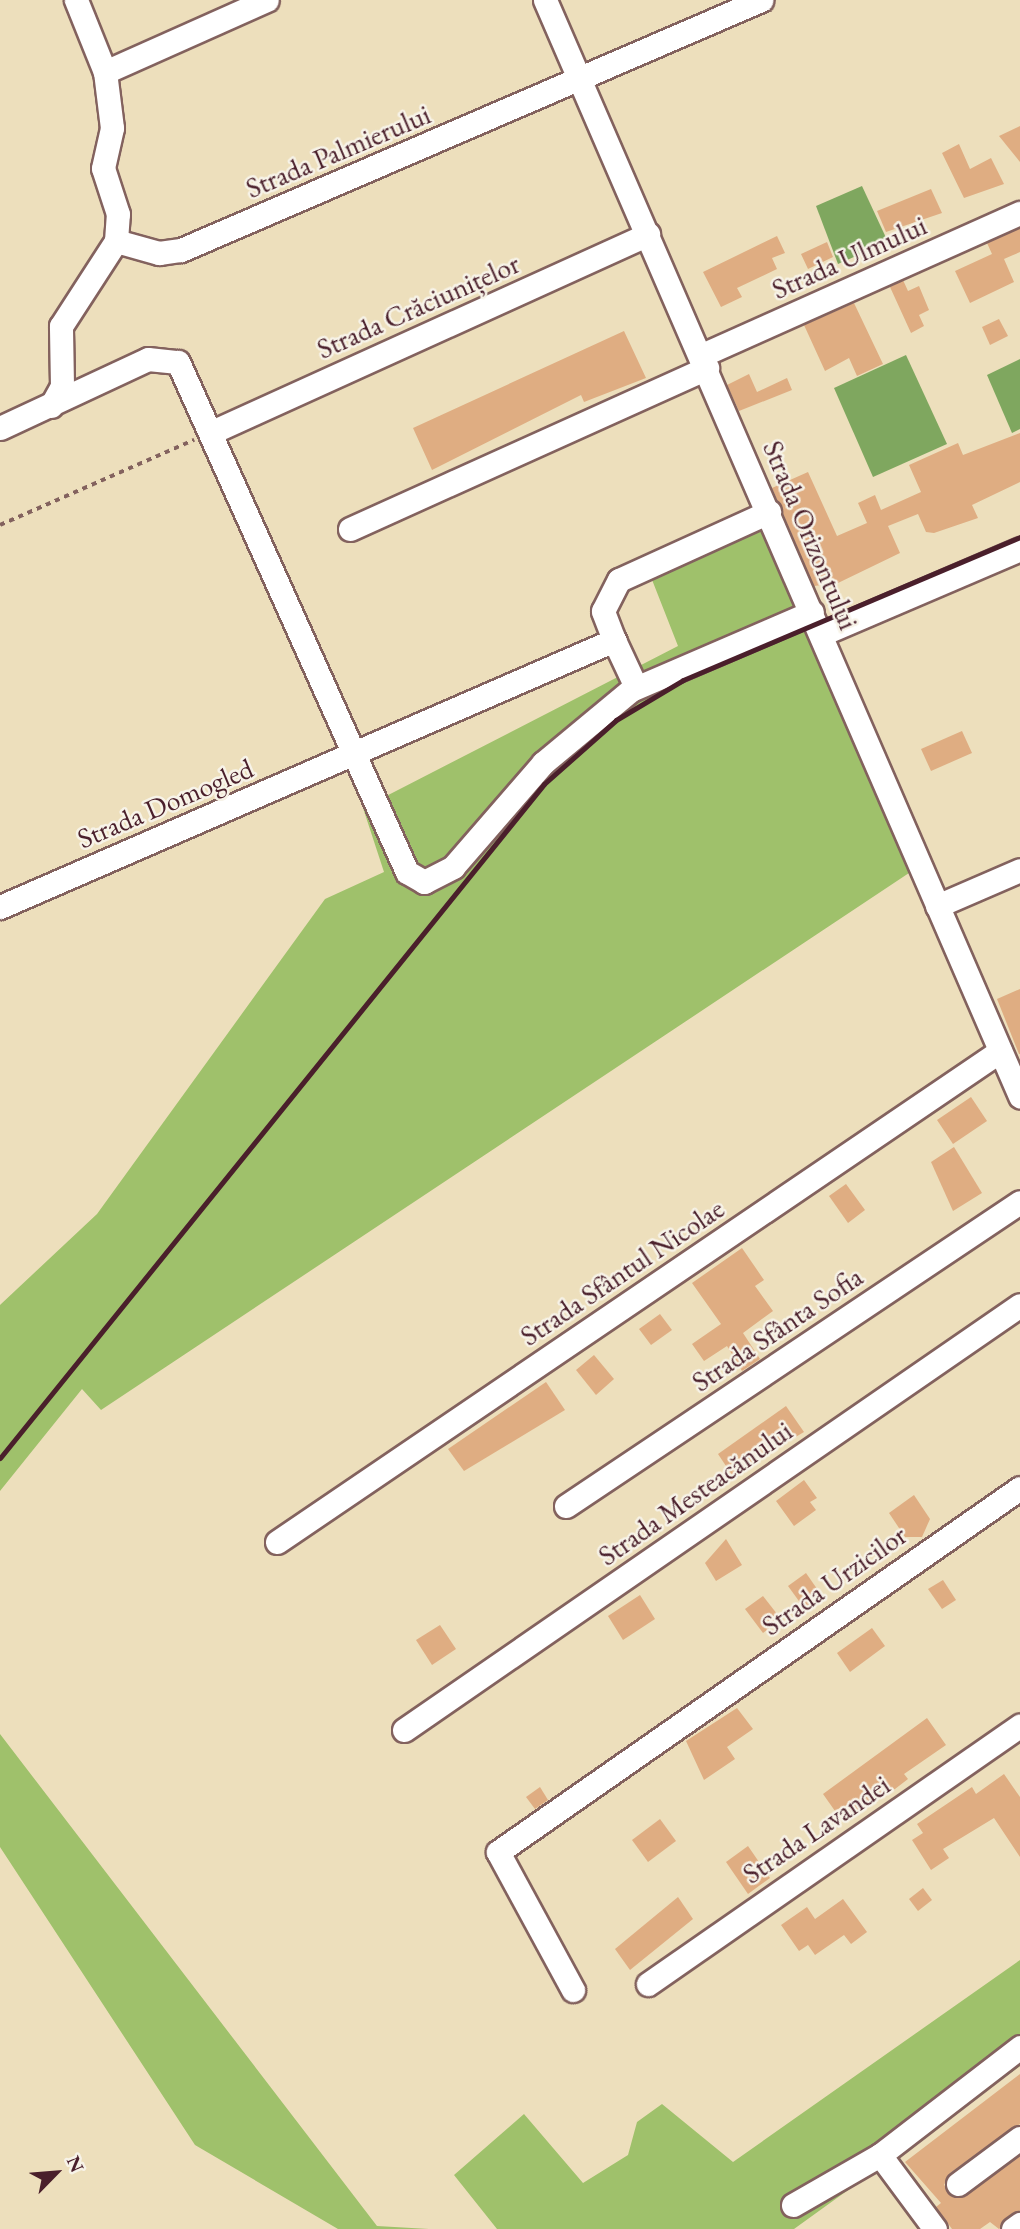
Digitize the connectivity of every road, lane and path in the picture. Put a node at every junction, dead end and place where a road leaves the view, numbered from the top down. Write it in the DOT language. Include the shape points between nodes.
graph roads {
  1 [pos="76,0"];
  2 [pos="267,0"];
  3 [pos="545,0"];
  4 [pos="761,0"];
  5 [pos="106,72"];
  6 [pos="580,80"];
  7 [pos="1020,213"];
  8 [pos="648,234"];
  9 [pos="116,241"];
  10 [pos="704,361"];
  11 [pos="51,407"];
  12 [pos="0,428"];
  13 [pos="212,432"];
  14 [pos="769,512"];
  15 [pos="0,525"];
  16 [pos="350,529"];
  17 [pos="1020,549"];
  18 [pos="812,612"];
  19 [pos="822,634"];
  20 [pos="614,640"];
  21 [pos="636,687"];
  22 [pos="354,754"];
  23 [pos="1020,870"];
  24 [pos="937,906"];
  25 [pos="0,907"];
  26 [pos="1000,1051"];
  27 [pos="1020,1096"];
  28 [pos="1020,1202"];
  29 [pos="1020,1305"];
  30 [pos="1020,1488"];
  31 [pos="566,1506"];
  32 [pos="277,1542"];
  33 [pos="1020,1725"];
  34 [pos="404,1730"];
  35 [pos="648,1984"];
  36 [pos="573,1990"];
  37 [pos="1020,2046"];
  38 [pos="1020,2138"];
  39 [pos="880,2155"];
  40 [pos="958,2184"];
  41 [pos="793,2205"];
  42 [pos="1020,2224"];
  43 [pos="935,2229"];
  44 [pos="1013,2229"];
  1 -- 5 [label="street"];
  2 -- 5 [label="street"];
  3 -- 6 [label="street, Strada Orizontului"];
  4 -- 6 [label="street, Strada Palmierului"];
  5 -- 9 [label="street" via="112,128 103,169 118,214"];
  6 -- 8 [label="street, Strada Orizontului"];
  6 -- 9 [label="street, Strada Palmierului" via="181,250 159,253"];
  7 -- 10 [label="street, Strada Ulmului"];
  8 -- 10 [label="street, Strada Orizontului"];
  8 -- 13 [label="street, Strada Crăciunițelor"];
  9 -- 11 [label="street" via="61,326 62,386"];
  10 -- 14 [label="street, Strada Orizontului"];
  10 -- 16 [label="street, Strada Ulmului"];
  11 -- 12 [label="street"];
  11 -- 13 [label="street" via="148,359 173,359 184,369"];
  13 -- 15 [label="path"];
  13 -- 22 [label="street"];
  14 -- 18 [label="street, Strada Orizontului"];
  14 -- 20 [label="street" via="619,580 603,611"];
  17 -- 19 [label="street"];
  18 -- 19 [label="street, Strada Orizontului"];
  18 -- 21 [label="street"];
  19 -- 24 [label="street, Strada Orizontului"];
  20 -- 21 [label="street"];
  20 -- 22 [label="street, Strada Domogled"];
  21 -- 22 [label="street" via="543,763 453,867 434,880 407,872"];
  22 -- 25 [label="street, Strada Domogled"];
  23 -- 24 [label="street"];
  24 -- 26 [label="street, Strada Orizontului"];
  26 -- 27 [label="street, Strada Orizontului"];
  26 -- 32 [label="street, Strada Sfântul Nicolae"];
  28 -- 31 [label="street, Strada Sfânta Sofia"];
  29 -- 34 [label="street, Strada Mesteacănului"];
  30 -- 36 [label="street, Strada Urzicilor" via="498,1852"];
  33 -- 35 [label="street, Strada Lavandei"];
  37 -- 39 [label="street"];
  38 -- 40 [label="street"];
  39 -- 41 [label="street"];
  39 -- 43 [label="street"];
  42 -- 44 [label="street"];
}
